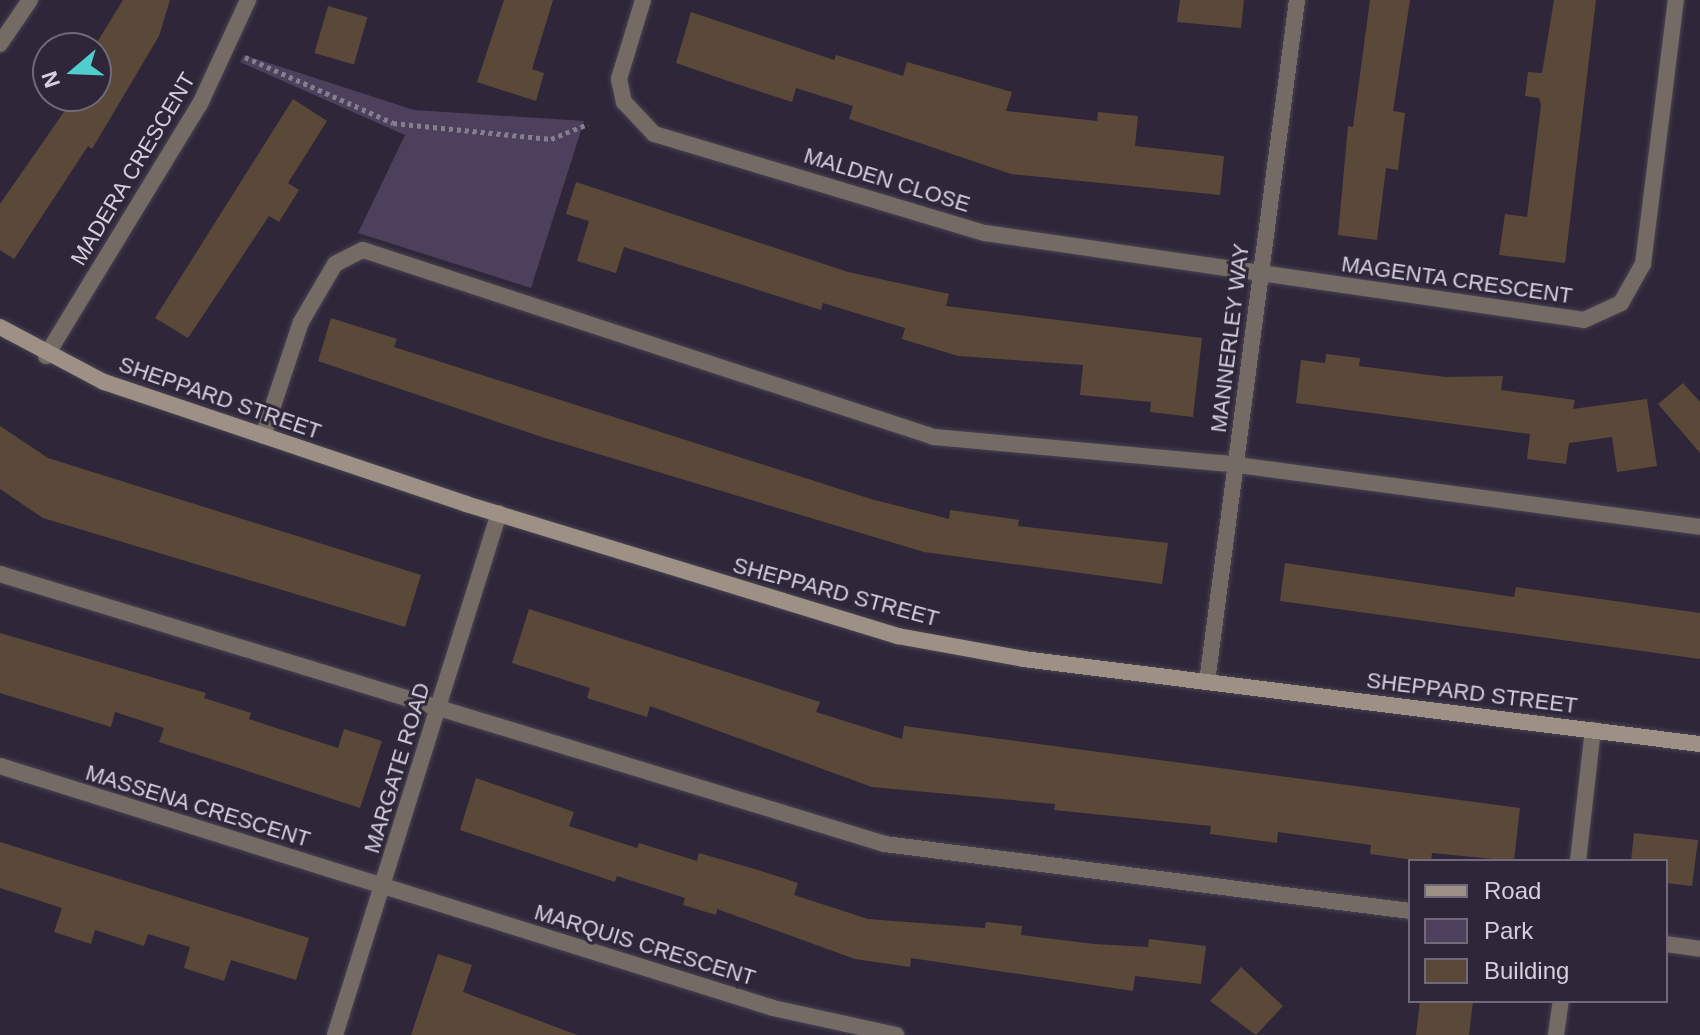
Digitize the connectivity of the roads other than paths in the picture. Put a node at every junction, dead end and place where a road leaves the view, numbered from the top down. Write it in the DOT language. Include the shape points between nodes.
graph roads {
  1 [pos="30,0"];
  2 [pos="248,0"];
  3 [pos="643,0"];
  4 [pos="1297,0"];
  5 [pos="1676,0"];
  6 [pos="0,44"];
  7 [pos="1260,275"];
  8 [pos="0,327"];
  9 [pos="46,356"];
  10 [pos="263,436"];
  11 [pos="1236,465"];
  12 [pos="499,513"];
  13 [pos="1700,527"];
  14 [pos="0,574"];
  15 [pos="1207,682"];
  16 [pos="439,703"];
  17 [pos="1593,730"];
  18 [pos="1700,744"];
  19 [pos="0,766"];
  20 [pos="1578,859"];
  21 [pos="384,886"];
  22 [pos="1408,911"];
  23 [pos="1668,944"];
  24 [pos="1700,949"];
  25 [pos="1561,1003"];
  26 [pos="335,1035"];
  27 [pos="896,1035"];
  28 [pos="1556,1035"];
  1 -- 6 [label="street"];
  2 -- 9 [label="street, MADERA CRESCENT" via="200,104"];
  3 -- 7 [label="street, MALDEN CLOSE" via="619,79 624,102 654,134 985,233"];
  4 -- 7 [label="street, MANNERLEY WAY"];
  5 -- 7 [label="street, MAGENTA CRESCENT" via="1643,264 1621,303 1584,320"];
  7 -- 11 [label="street, MANNERLEY WAY"];
  8 -- 9 [label="street, SHEPPARD STREET"];
  9 -- 10 [label="street, SHEPPARD STREET"];
  10 -- 11 [label="street" via="301,322 335,264 363,250 934,437"];
  10 -- 12 [label="street, SHEPPARD STREET"];
  11 -- 13 [label="street"];
  11 -- 15 [label="street, MANNERLEY WAY"];
  12 -- 15 [label="street, SHEPPARD STREET" via="898,636"];
  12 -- 16 [label="street, MARGATE ROAD"];
  14 -- 16 [label="street"];
  15 -- 17 [label="street, SHEPPARD STREET"];
  16 -- 21 [label="street, MARGATE ROAD"];
  16 -- 22 [label="street" via="885,844"];
  17 -- 18 [label="street, SHEPPARD STREET"];
  17 -- 20 [label="street"];
  19 -- 21 [label="street, MASSENA CRESCENT"];
  21 -- 26 [label="street, MARGATE ROAD"];
  21 -- 27 [label="street, MARQUIS CRESCENT" via="773,1008"];
  23 -- 24 [label="street"];
  25 -- 28 [label="street"];
}
